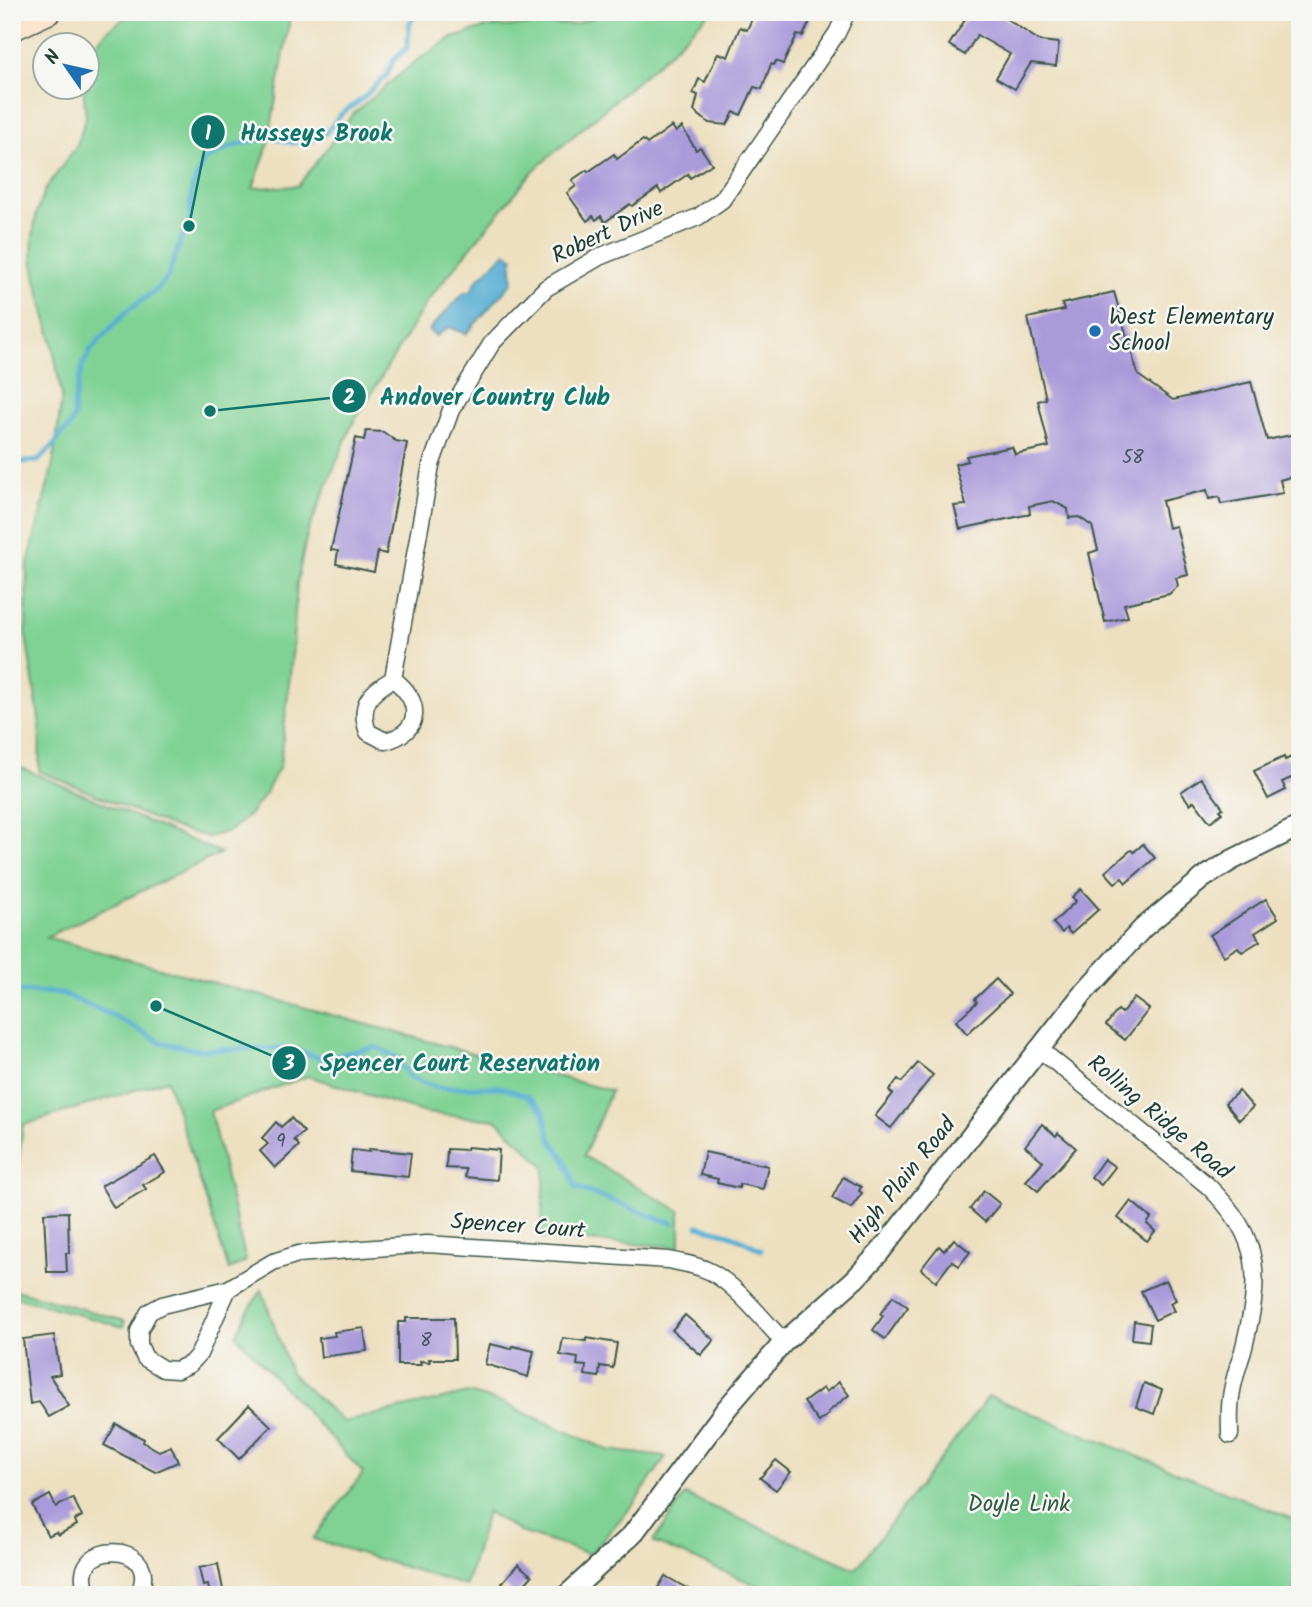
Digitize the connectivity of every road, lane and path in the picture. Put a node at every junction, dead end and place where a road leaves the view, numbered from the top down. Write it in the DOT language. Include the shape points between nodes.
graph roads {
  1 [pos="49,12"];
  2 [pos="847,12"];
  3 [pos="12,29"];
  4 [pos="393,679"];
  5 [pos="1300,826"];
  6 [pos="1038,1048"];
  7 [pos="228,1289"];
  8 [pos="784,1342"];
  9 [pos="1230,1435"];
  10 [pos="89,1595"];
  11 [pos="138,1595"];
  12 [pos="567,1595"];
  1 -- 3 [label="main road"];
  2 -- 4 [label="street, Robert Drive" via="838,33 722,200 698,217 599,257 547,288 492,343 451,410 431,465"];
  5 -- 6 [label="street, High Plain Road" via="1231,860 1160,912"];
  6 -- 8 [label="street, High Plain Road" via="880,1252"];
  6 -- 9 [label="street, Rolling Ridge Road" via="1207,1185 1230,1209 1247,1237 1255,1295 1230,1400"];
  7 -- 7 [label="street, Spencer Court" via="149,1312 139,1331 145,1358 170,1370 195,1360"];
  7 -- 8 [label="street, Spencer Court" via="273,1262 298,1254 412,1244 668,1260 698,1266 719,1277"];
  8 -- 12 [label="street, High Plain Road" via="727,1408 632,1535"];
  10 -- 11 [label="street" via="87,1567 101,1553 113,1550 131,1556 139,1565 142,1583"];
}
